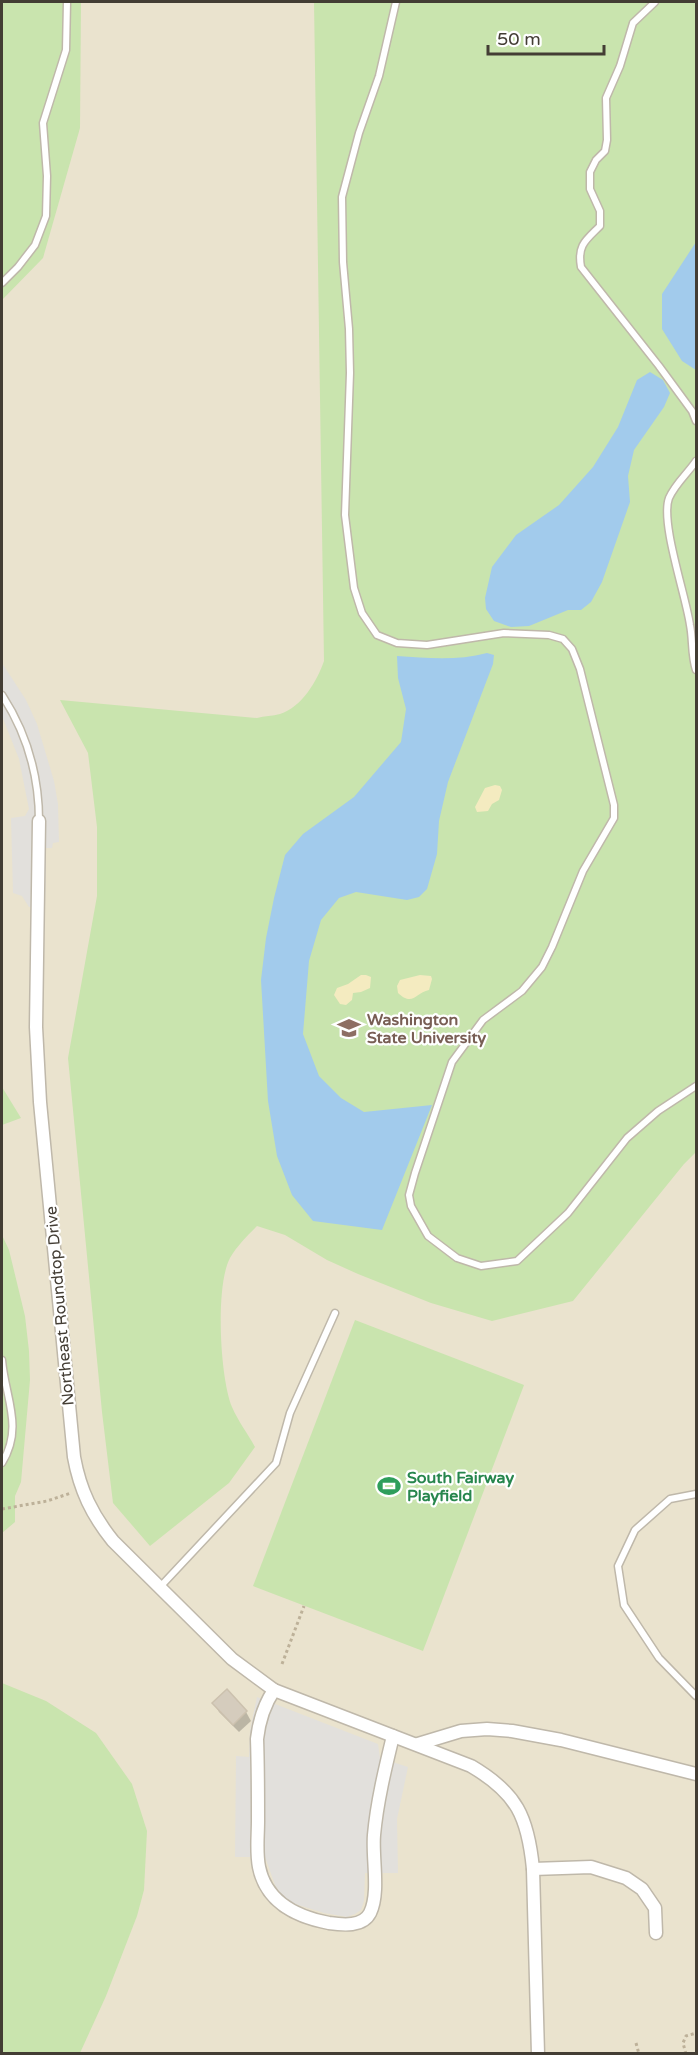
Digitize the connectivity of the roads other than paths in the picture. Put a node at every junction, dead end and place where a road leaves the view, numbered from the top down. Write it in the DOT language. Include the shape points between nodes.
graph roads {
  1 [pos="67,2"];
  2 [pos="396,2"];
  3 [pos="655,2"];
  4 [pos="2,283"];
  5 [pos="696,421"];
  6 [pos="696,461"];
  7 [pos="696,670"];
  8 [pos="2,695"];
  9 [pos="39,821"];
  10 [pos="696,1086"];
  11 [pos="335,1313"];
  12 [pos="2,1360"];
  13 [pos="2,1463"];
  14 [pos="696,1494"];
  15 [pos="160,1588"];
  16 [pos="274,1690"];
  17 [pos="696,1696"];
  18 [pos="393,1736"];
  19 [pos="418,1744"];
  20 [pos="696,1774"];
  21 [pos="533,1869"];
  22 [pos="656,1933"];
  23 [pos="538,2054"];
  1 -- 4 [label="lane" via="66,50 43,123 46,216 35,245"];
  2 -- 10 [label="lane" via="379,76 342,197 350,374 345,515 354,588 362,614 377,635 397,643 427,645 504,633 563,639 572,650 590,702 614,805 614,818 583,871 542,967 522,991 483,1020 452,1062 415,1173 409,1195 411,1206 429,1236 457,1258 481,1266 517,1261 568,1213 627,1138"];
  3 -- 5 [label="lane" via="633,23 606,98 605,151 590,172 590,189 600,212 600,226 582,243 579,256 581,267 659,366"];
  6 -- 7 [label="lane" via="669,499 668,524"];
  8 -- 9 [label="lane, Northeast Roundtop Drive" via="15,718 35,774"];
  9 -- 15 [label="street, Northeast Roundtop Drive" via="36,1027 40,1102 74,1457 81,1489 99,1524"];
  11 -- 15 [label="lane" via="290,1413 276,1462"];
  12 -- 13 [label="lane" via="12,1429 9,1450"];
  14 -- 17 [label="lane" via="670,1499 635,1530 618,1566 624,1605 659,1658"];
  15 -- 16 [label="street, Northeast Roundtop Drive" via="232,1659"];
  16 -- 18 [label="street, Northeast Roundtop Drive"];
  16 -- 18 [label="street" via="266,1702 257,1739 258,1856 265,1886 294,1912 343,1924 361,1923 369,1915 374,1836"];
  18 -- 19 [label="street, Northeast Roundtop Drive"];
  19 -- 20 [label="street" via="462,1731 512,1731"];
  19 -- 21 [label="street, Northeast Roundtop Drive" via="471,1766 508,1794 525,1821"];
  21 -- 22 [label="street" via="591,1867 626,1878 642,1889 655,1908"];
  21 -- 23 [label="street, Northeast Roundtop Drive"];
}
